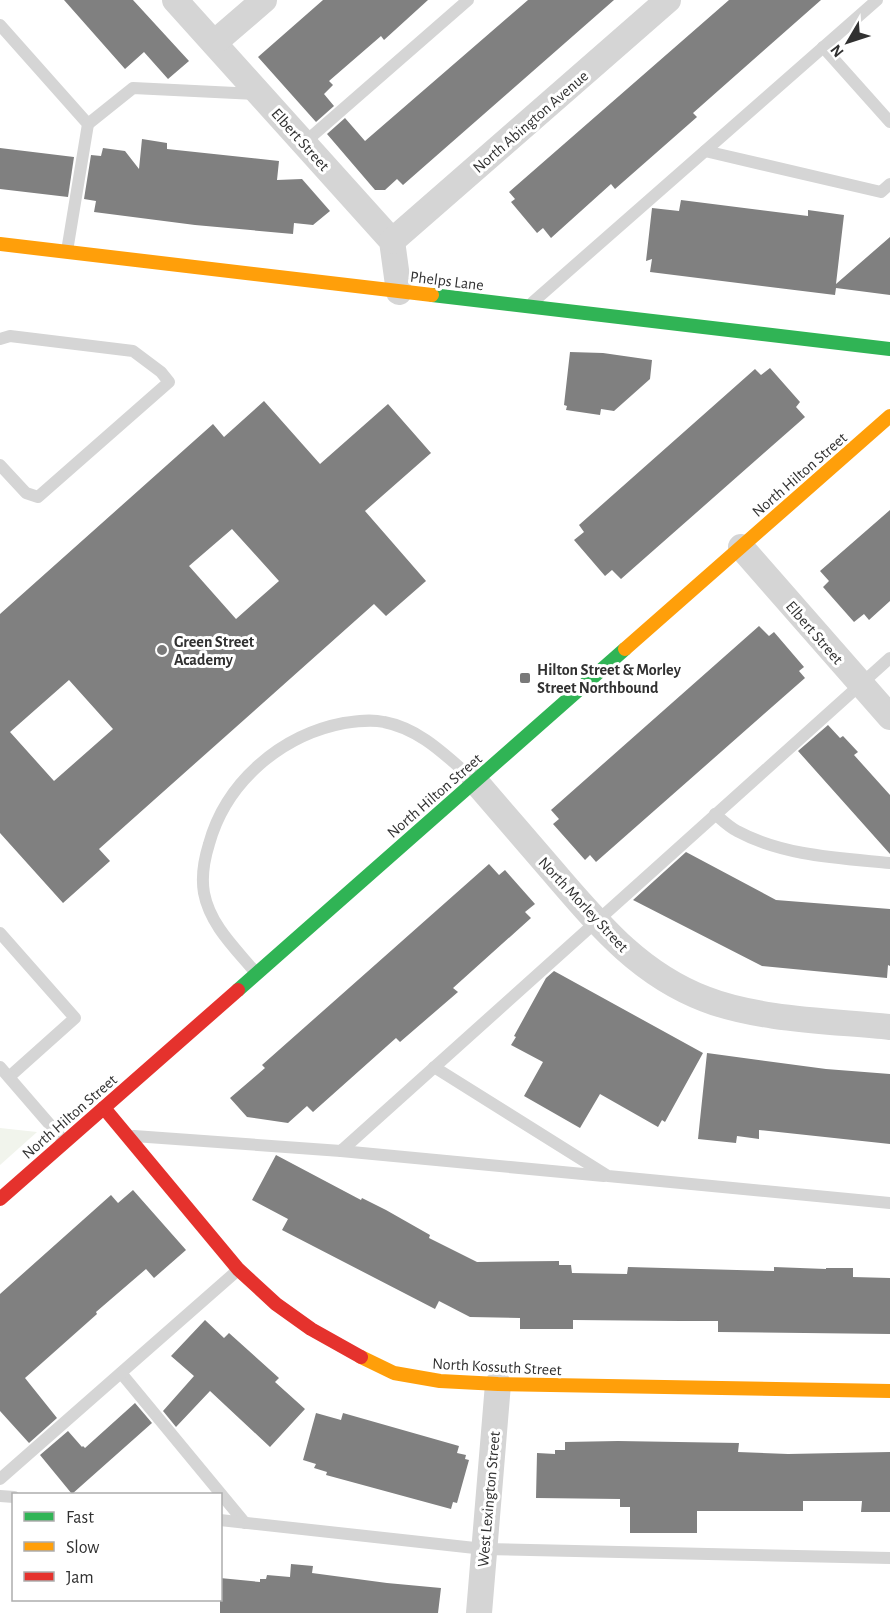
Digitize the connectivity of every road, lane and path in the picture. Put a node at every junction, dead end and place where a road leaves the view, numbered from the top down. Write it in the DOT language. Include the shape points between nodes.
graph roads {
  1 [pos="176,0"];
  2 [pos="264,0"];
  3 [pos="468,0"];
  4 [pos="668,0"];
  5 [pos="877,0"];
  6 [pos="0,25"];
  7 [pos="4,38"];
  8 [pos="214,43"];
  9 [pos="823,47"];
  10 [pos="260,94"];
  11 [pos="890,122"];
  12 [pos="88,124"];
  13 [pos="304,143"];
  14 [pos="705,151"];
  15 [pos="890,184"];
  16 [pos="392,241"];
  17 [pos="0,244"];
  18 [pos="66,252"];
  19 [pos="399,291"];
  20 [pos="529,307"];
  21 [pos="0,339"];
  22 [pos="890,350"];
  23 [pos="890,416"];
  24 [pos="0,465"];
  25 [pos="741,547"];
  26 [pos="890,658"];
  27 [pos="861,683"];
  28 [pos="890,717"];
  29 [pos="475,781"];
  30 [pos="715,814"];
  31 [pos="890,863"];
  32 [pos="596,922"];
  33 [pos="0,933"];
  34 [pos="257,974"];
  35 [pos="890,1027"];
  36 [pos="0,1066"];
  37 [pos="434,1068"];
  38 [pos="9,1077"];
  39 [pos="104,1108"];
  40 [pos="127,1136"];
  41 [pos="64,1142"];
  42 [pos="341,1151"];
  43 [pos="608,1176"];
  44 [pos="0,1199"];
  45 [pos="890,1203"];
  46 [pos="238,1269"];
  47 [pos="121,1372"];
  48 [pos="498,1384"];
  49 [pos="890,1391"];
  50 [pos="0,1479"];
  51 [pos="220,1493"];
  52 [pos="222,1495"];
  53 [pos="222,1520"];
  54 [pos="245,1523"];
  55 [pos="484,1549"];
  56 [pos="890,1558"];
  57 [pos="479,1613"];
  1 -- 8 [label="street, Elbert Street"];
  2 -- 8 [label="street"];
  3 -- 13 [label="lane"];
  4 -- 16 [label="street, North Abington Avenue"];
  5 -- 9 [label="lane"];
  6 -- 7 [label="lane"];
  7 -- 12 [label="lane"];
  8 -- 10 [label="street, Elbert Street"];
  9 -- 11 [label="lane"];
  9 -- 14 [label="lane"];
  10 -- 12 [label="lane" via="133,88"];
  10 -- 13 [label="street, Elbert Street"];
  12 -- 18 [label="lane"];
  13 -- 16 [label="street, Elbert Street"];
  14 -- 15 [label="lane" via="880,192"];
  14 -- 20 [label="lane"];
  16 -- 19 [label="street"];
  17 -- 18 [label="street, Phelps Lane"];
  18 -- 19 [label="street, Phelps Lane"];
  19 -- 20 [label="street, Phelps Lane"];
  20 -- 22 [label="street, Phelps Lane"];
  21 -- 24 [label="lane" via="10,336 133,351 169,382 38,497 26,493"];
  23 -- 25 [label="street, North Hilton Street"];
  25 -- 27 [label="street, Elbert Street"];
  25 -- 29 [label="street, North Hilton Street"];
  26 -- 27 [label="lane"];
  27 -- 28 [label="street, Elbert Street"];
  27 -- 30 [label="lane"];
  29 -- 32 [label="street, North Morley Street"];
  29 -- 34 [label="street, North Hilton Street"];
  29 -- 34 [label="lane" via="412,730 383,721 323,727 264,760 238,785 222,809 203,863 204,893 211,915"];
  30 -- 31 [label="lane" via="735,830 759,841 811,855"];
  30 -- 32 [label="lane"];
  32 -- 35 [label="street, North Morley Street" via="623,950 658,975 705,999 754,1013"];
  32 -- 37 [label="lane"];
  33 -- 38 [label="lane" via="75,1018"];
  34 -- 39 [label="street, North Hilton Street"];
  36 -- 38 [label="lane"];
  37 -- 42 [label="lane"];
  37 -- 43 [label="lane"];
  38 -- 41 [label="lane"];
  39 -- 40 [label="street, North Kossuth Street"];
  39 -- 41 [label="street, North Hilton Street"];
  40 -- 42 [label="lane"];
  40 -- 46 [label="street, North Kossuth Street"];
  41 -- 44 [label="street, North Hilton Street"];
  42 -- 43 [label="lane"];
  43 -- 45 [label="lane"];
  46 -- 47 [label="lane"];
  46 -- 48 [label="street, North Kossuth Street" via="311,1329 394,1372 440,1381"];
  47 -- 50 [label="lane"];
  47 -- 51 [label="lane"];
  48 -- 49 [label="street, North Kossuth Street"];
  48 -- 55 [label="street, West Lexington Street"];
  52 -- 54 [label="lane"];
  53 -- 54 [label="lane"];
  54 -- 55 [label="lane"];
  55 -- 56 [label="lane"];
  55 -- 57 [label="street, West Lexington Street"];
}
